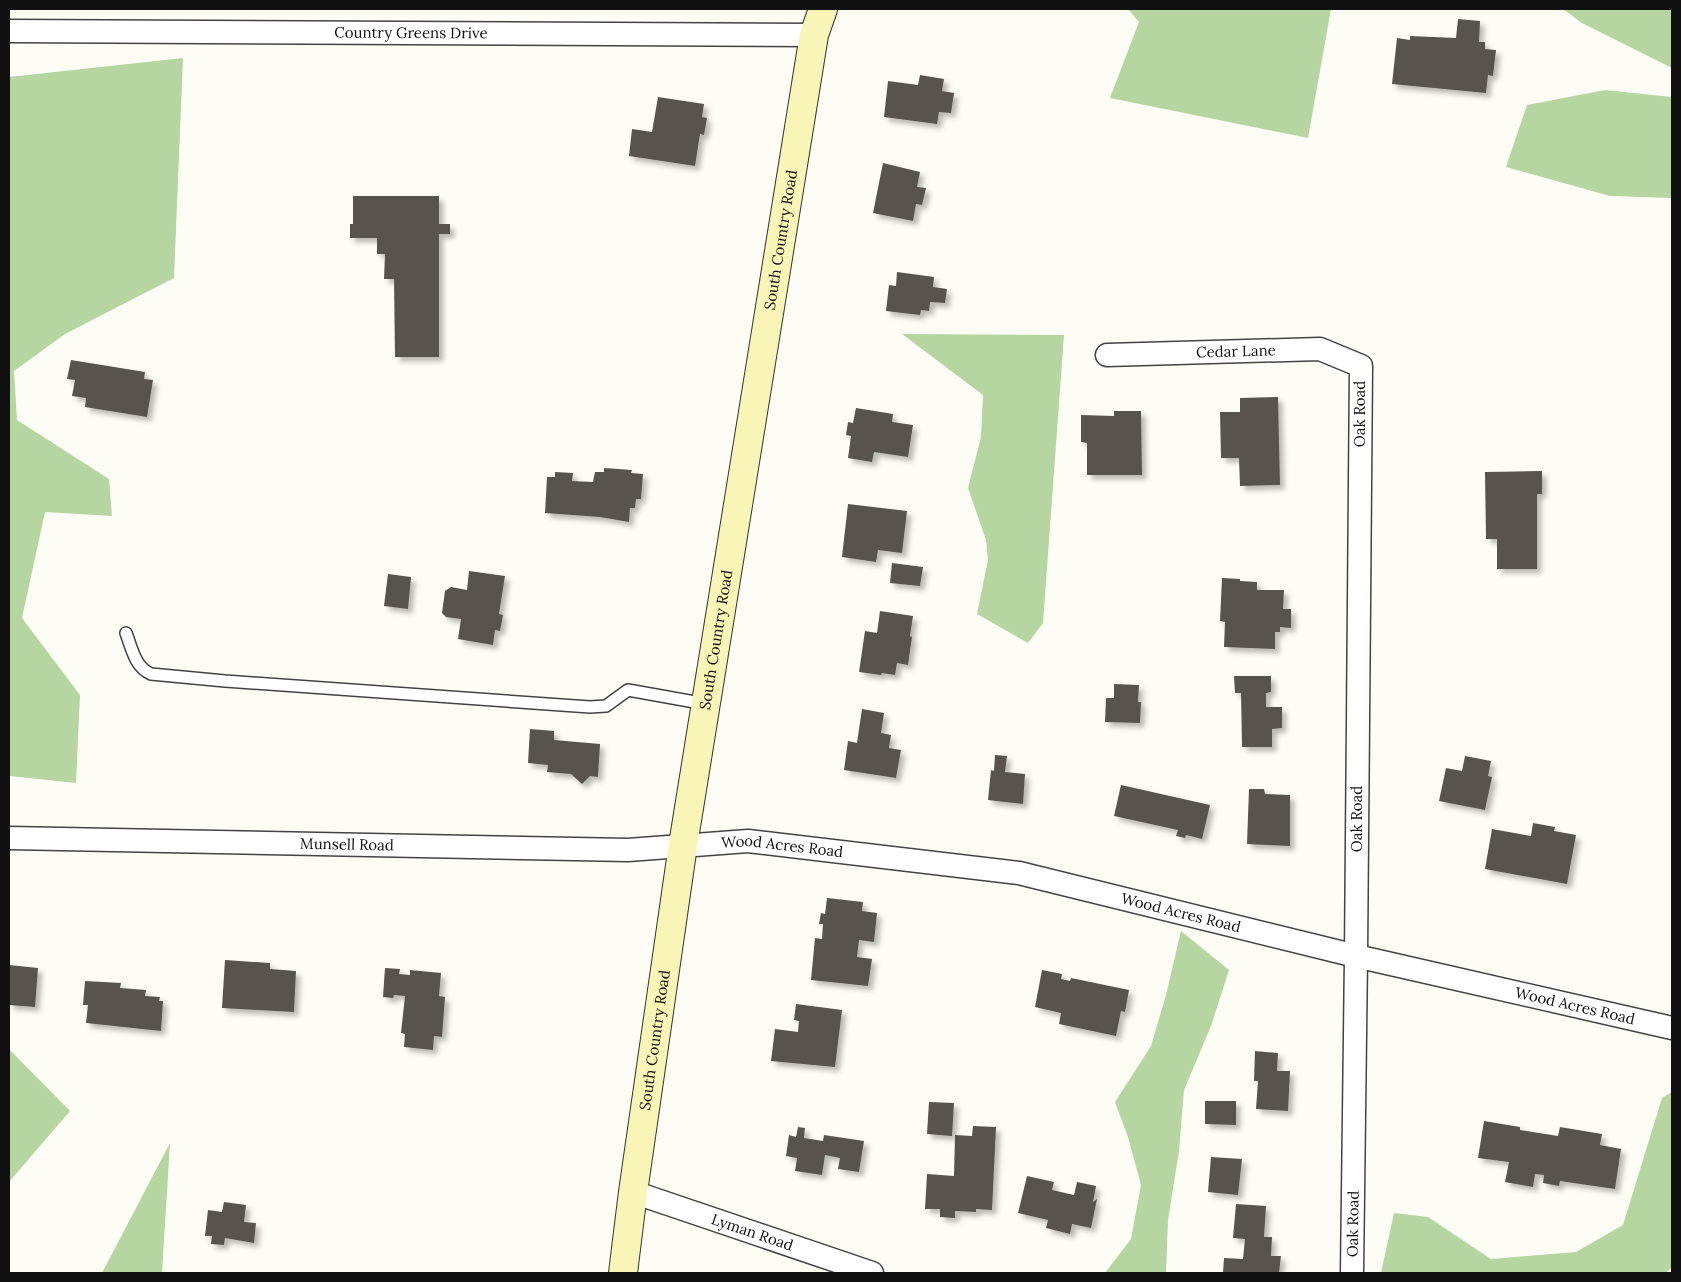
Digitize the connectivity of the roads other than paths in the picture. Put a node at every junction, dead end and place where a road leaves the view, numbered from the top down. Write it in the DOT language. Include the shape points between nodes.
graph roads {
  1 [pos="823,9"];
  2 [pos="9,31"];
  3 [pos="814,34"];
  4 [pos="1107,355"];
  5 [pos="1361,366"];
  6 [pos="126,633"];
  7 [pos="706,704"];
  8 [pos="9,838"];
  9 [pos="683,844"];
  10 [pos="1356,956"];
  11 [pos="1672,1028"];
  12 [pos="632,1192"];
  13 [pos="623,1273"];
  14 [pos="872,1273"];
  15 [pos="1352,1273"];
  1 -- 3 [label="main road, South Country Road"];
  2 -- 3 [label="street, Country Greens Drive"];
  3 -- 7 [label="main road, South Country Road"];
  4 -- 5 [label="street, Cedar Lane" via="1320,348"];
  5 -- 10 [label="street, Oak Road"];
  6 -- 7 [label="lane" via="143,670 152,674 590,707 606,706 628,690"];
  7 -- 9 [label="main road, South Country Road"];
  8 -- 9 [label="street, Munsell Road" via="628,850"];
  9 -- 10 [label="street, Wood Acres Road" via="748,841 1019,874"];
  9 -- 12 [label="main road, South Country Road"];
  10 -- 11 [label="street, Wood Acres Road"];
  10 -- 15 [label="street, Oak Road"];
  12 -- 13 [label="main road, South Country Road"];
  12 -- 14 [label="street, Lyman Road"];
}
